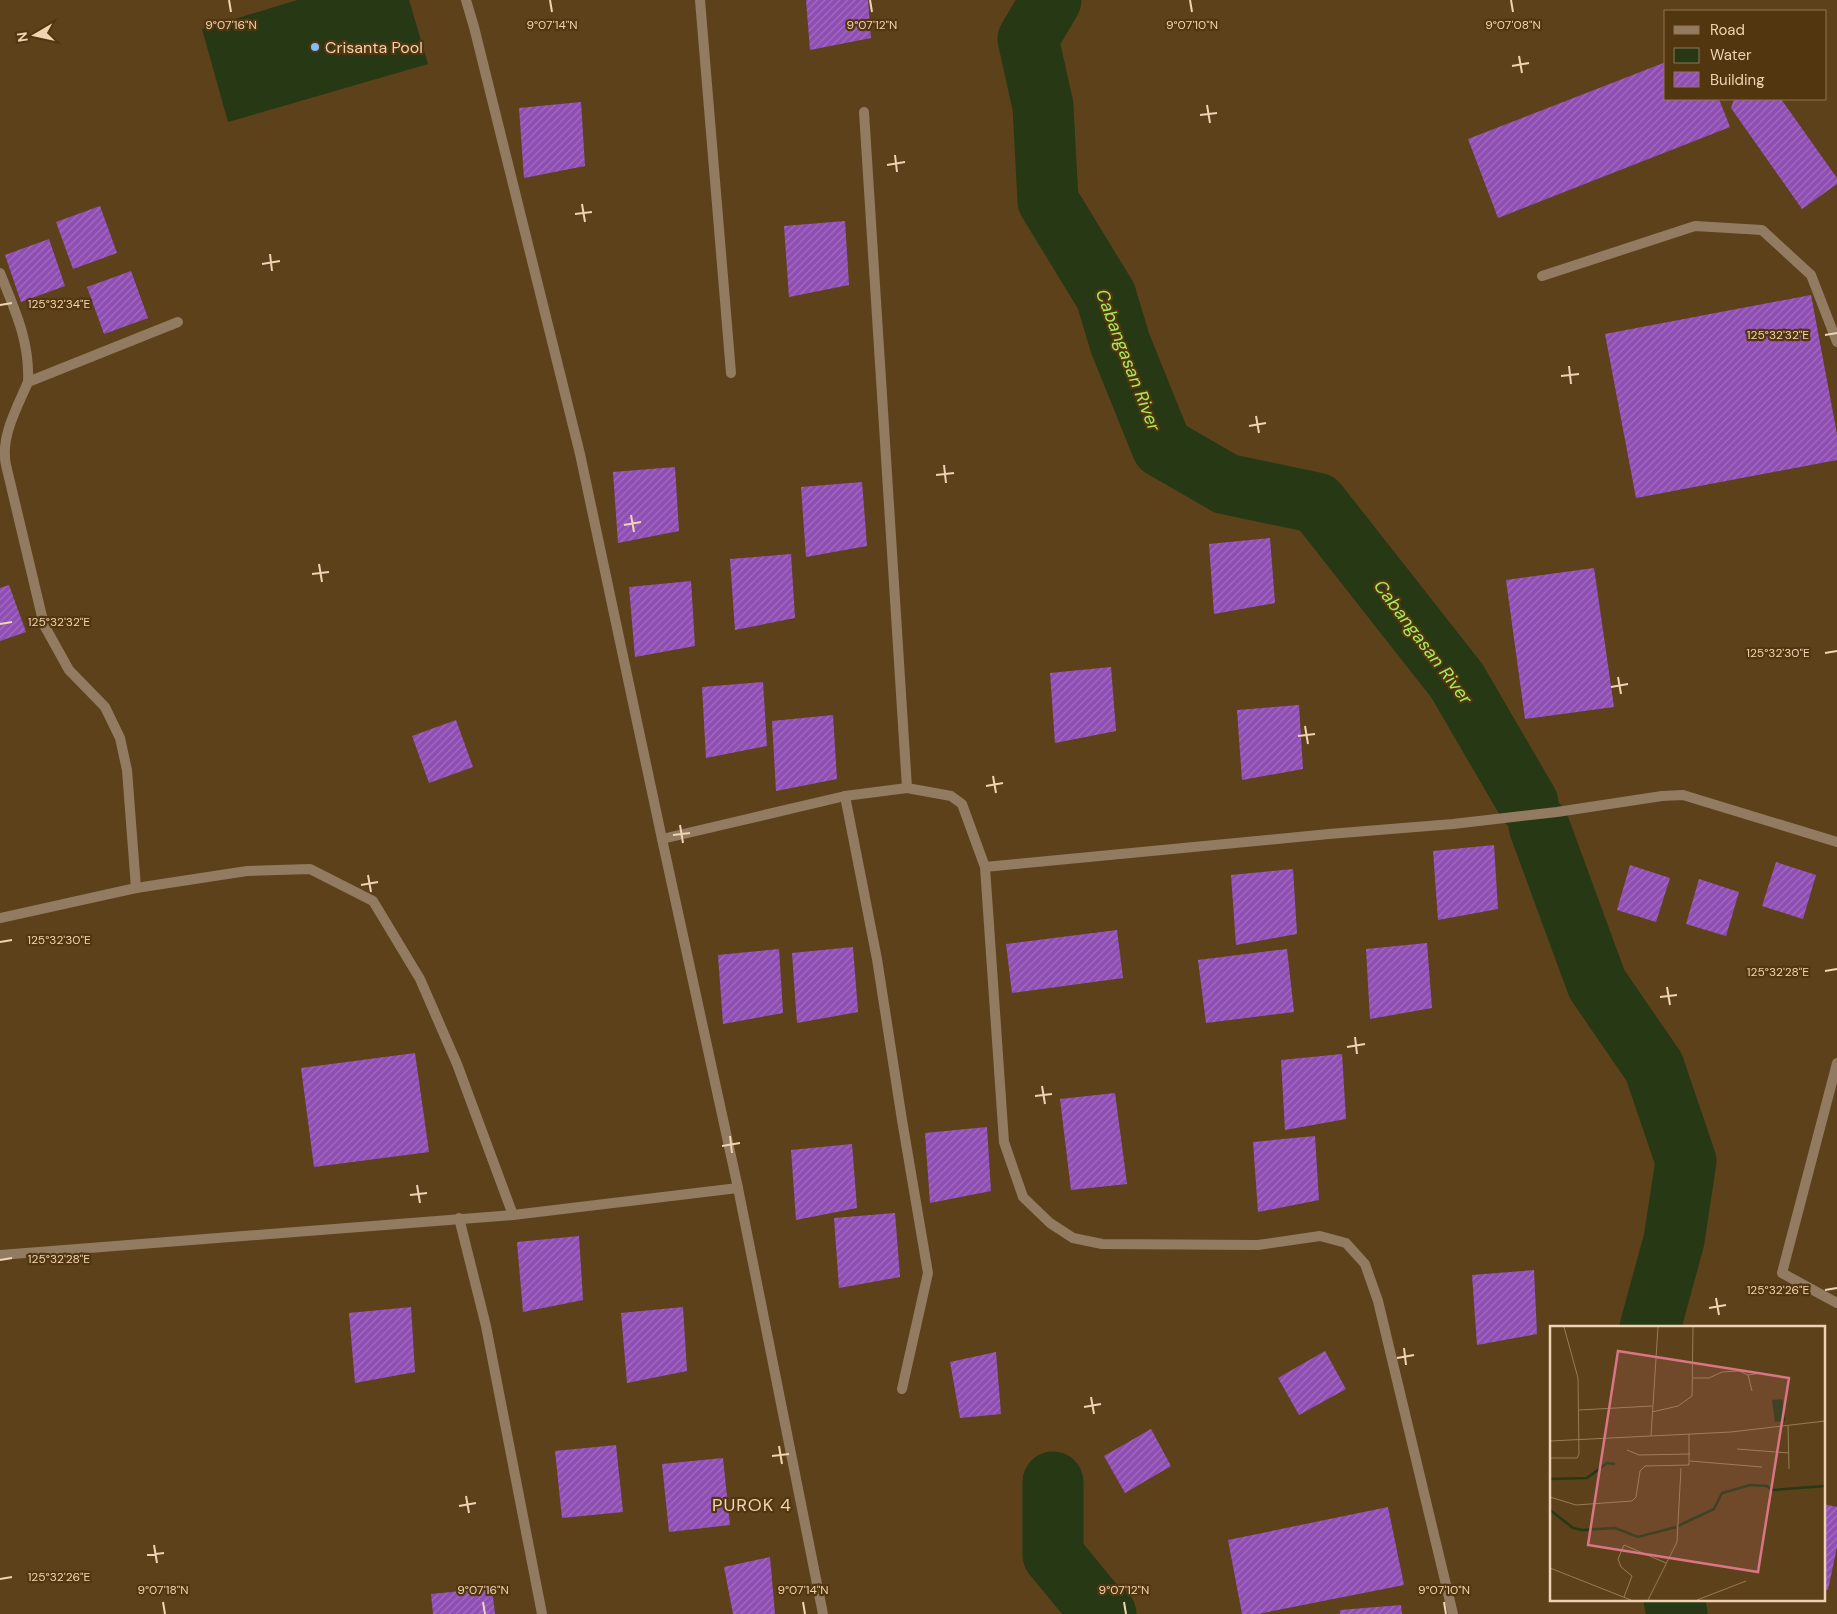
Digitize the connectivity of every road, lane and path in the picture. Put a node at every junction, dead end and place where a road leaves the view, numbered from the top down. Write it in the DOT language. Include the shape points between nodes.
graph roads {
  1 [pos="466,0"];
  2 [pos="700,0"];
  3 [pos="864,112"];
  4 [pos="0,273"];
  5 [pos="1542,276"];
  6 [pos="178,322"];
  7 [pos="1837,342"];
  8 [pos="731,373"];
  9 [pos="28,382"];
  10 [pos="907,788"];
  11 [pos="845,796"];
  12 [pos="662,839"];
  13 [pos="1837,842"];
  14 [pos="986,867"];
  15 [pos="136,888"];
  16 [pos="0,918"];
  17 [pos="1837,1063"];
  18 [pos="738,1188"];
  19 [pos="513,1215"];
  20 [pos="459,1218"];
  21 [pos="0,1255"];
  22 [pos="1837,1303"];
  23 [pos="902,1389"];
  24 [pos="542,1614"];
  25 [pos="822,1614"];
  26 [pos="1453,1614"];
  1 -- 12 [label="street" via="580,454"];
  2 -- 8 [label="street"];
  3 -- 10 [label="street"];
  4 -- 9 [label="street" via="26,344"];
  5 -- 7 [label="street" via="1694,226 1762,230 1811,275"];
  6 -- 9 [label="street"];
  9 -- 15 [label="street" via="8,431 4,454 6,465 44,625 69,670 104,707 120,738 127,770"];
  10 -- 11 [label="street"];
  10 -- 14 [label="street" via="951,796 962,804"];
  11 -- 12 [label="street"];
  11 -- 23 [label="street" via="877,959 928,1273"];
  12 -- 18 [label="street"];
  13 -- 14 [label="street" via="1683,795 1453,824"];
  14 -- 26 [label="street" via="1004,1142 1023,1198 1073,1238 1102,1244 1258,1245 1320,1236 1346,1243 1365,1264 1378,1301"];
  15 -- 16 [label="street"];
  15 -- 19 [label="street" via="247,871 310,869 373,901 420,979 457,1064"];
  17 -- 22 [label="street" via="1782,1273"];
  18 -- 19 [label="street"];
  18 -- 25 [label="street"];
  19 -- 20 [label="street"];
  20 -- 21 [label="street"];
  20 -- 24 [label="street" via="486,1326"];
}
